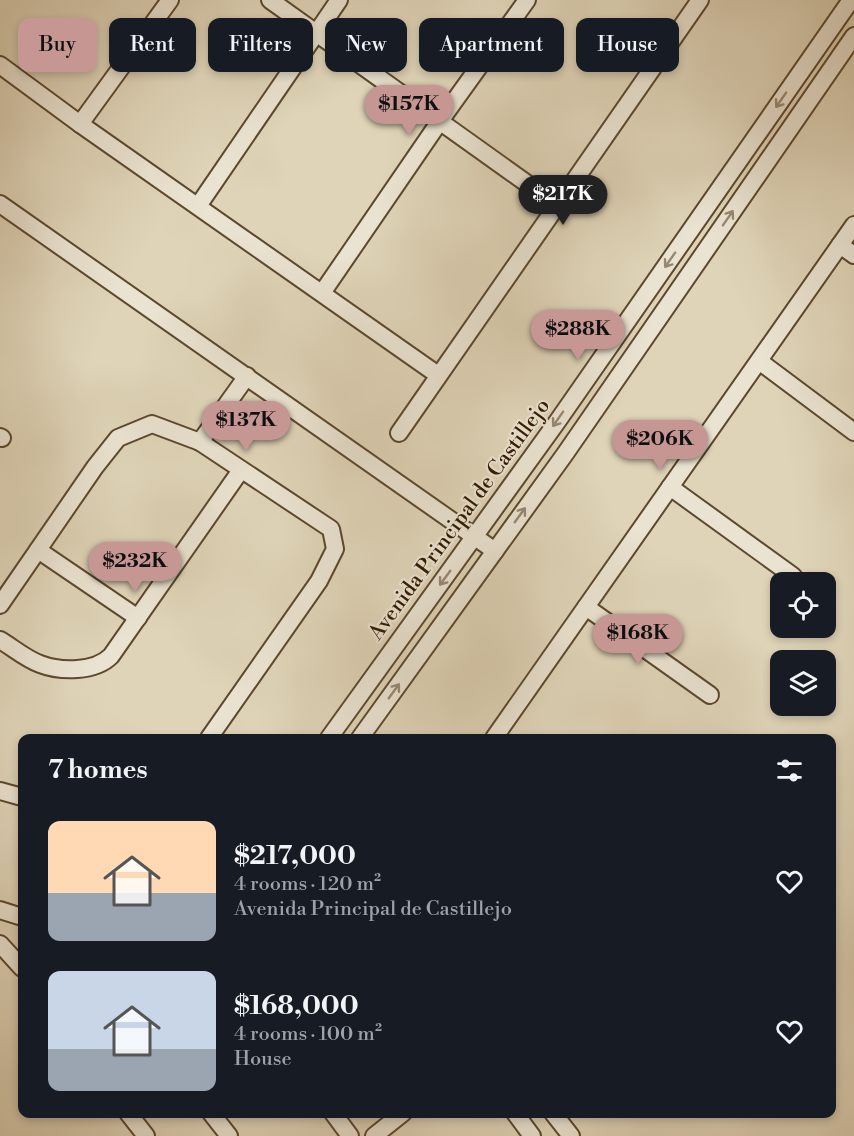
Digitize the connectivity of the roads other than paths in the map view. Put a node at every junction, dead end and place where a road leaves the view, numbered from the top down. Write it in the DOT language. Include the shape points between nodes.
graph roads {
  1 [pos="170,0"];
  2 [pos="270,0"];
  3 [pos="339,0"];
  4 [pos="527,0"];
  5 [pos="700,0"];
  6 [pos="851,0"];
  7 [pos="316,33"];
  8 [pos="854,36"];
  9 [pos="0,65"];
  10 [pos="440,121"];
  11 [pos="80,124"];
  12 [pos="0,204"];
  13 [pos="557,205"];
  14 [pos="198,207"];
  15 [pos="854,225"];
  16 [pos="840,245"];
  17 [pos="854,255"];
  18 [pos="322,293"];
  19 [pos="759,360"];
  20 [pos="438,375"];
  21 [pos="247,376"];
  22 [pos="854,432"];
  23 [pos="399,433"];
  24 [pos="200,442"];
  25 [pos="241,470"];
  26 [pos="670,487"];
  27 [pos="475,536"];
  28 [pos="38,550"];
  29 [pos="495,551"];
  30 [pos="787,572"];
  31 [pos="0,605"];
  32 [pos="586,607"];
  33 [pos="138,618"];
  34 [pos="0,640"];
  35 [pos="710,695"];
  36 [pos="212,734"];
  37 [pos="332,734"];
  38 [pos="363,734"];
  39 [pos="502,734"];
  40 [pos="0,791"];
  41 [pos="18,796"];
  42 [pos="0,910"];
  43 [pos="18,916"];
  44 [pos="0,944"];
  45 [pos="0,954"];
  46 [pos="18,959"];
  47 [pos="18,961"];
  48 [pos="132,1118"];
  49 [pos="216,1118"];
  50 [pos="337,1118"];
  51 [pos="397,1118"];
  52 [pos="519,1118"];
  53 [pos="557,1118"];
  54 [pos="146,1136"];
  55 [pos="229,1136"];
  56 [pos="350,1136"];
  57 [pos="374,1136"];
  58 [pos="532,1136"];
  59 [pos="571,1136"];
  1 -- 11 [label="street"];
  2 -- 7 [label="street"];
  3 -- 7 [label="street"];
  4 -- 10 [label="street"];
  5 -- 13 [label="street"];
  6 -- 27 [label="street, Avenida Principal de Castillejo, one-way"];
  7 -- 10 [label="street"];
  7 -- 14 [label="street"];
  29 -- 8 [label="street, one-way"];
  9 -- 11 [label="street"];
  10 -- 13 [label="street"];
  10 -- 18 [label="street"];
  11 -- 14 [label="street"];
  12 -- 21 [label="street"];
  13 -- 20 [label="street"];
  14 -- 18 [label="street"];
  15 -- 16 [label="street"];
  16 -- 17 [label="street"];
  16 -- 19 [label="street"];
  18 -- 20 [label="street"];
  19 -- 22 [label="street"];
  19 -- 26 [label="street"];
  20 -- 23 [label="street"];
  21 -- 24 [label="street"];
  21 -- 27 [label="street"];
  24 -- 25 [label="street"];
  24 -- 28 [label="street" via="152,424 118,438"];
  25 -- 33 [label="street"];
  25 -- 36 [label="street" via="331,529 335,549 319,581"];
  26 -- 30 [label="street"];
  26 -- 32 [label="street"];
  27 -- 29 [label="street"];
  27 -- 37 [label="street, Avenida Principal de Castillejo, one-way"];
  28 -- 31 [label="street"];
  28 -- 33 [label="street"];
  38 -- 29 [label="street, one-way"];
  32 -- 35 [label="street"];
  32 -- 39 [label="street"];
  33 -- 34 [label="street" via="104,664 85,669 40,664"];
  40 -- 41 [label="street"];
  42 -- 43 [label="street"];
  44 -- 46 [label="street"];
  45 -- 47 [label="street"];
  48 -- 54 [label="street"];
  49 -- 55 [label="street"];
  50 -- 56 [label="street"];
  51 -- 57 [label="street"];
  52 -- 58 [label="street"];
  53 -- 59 [label="street"];
}
